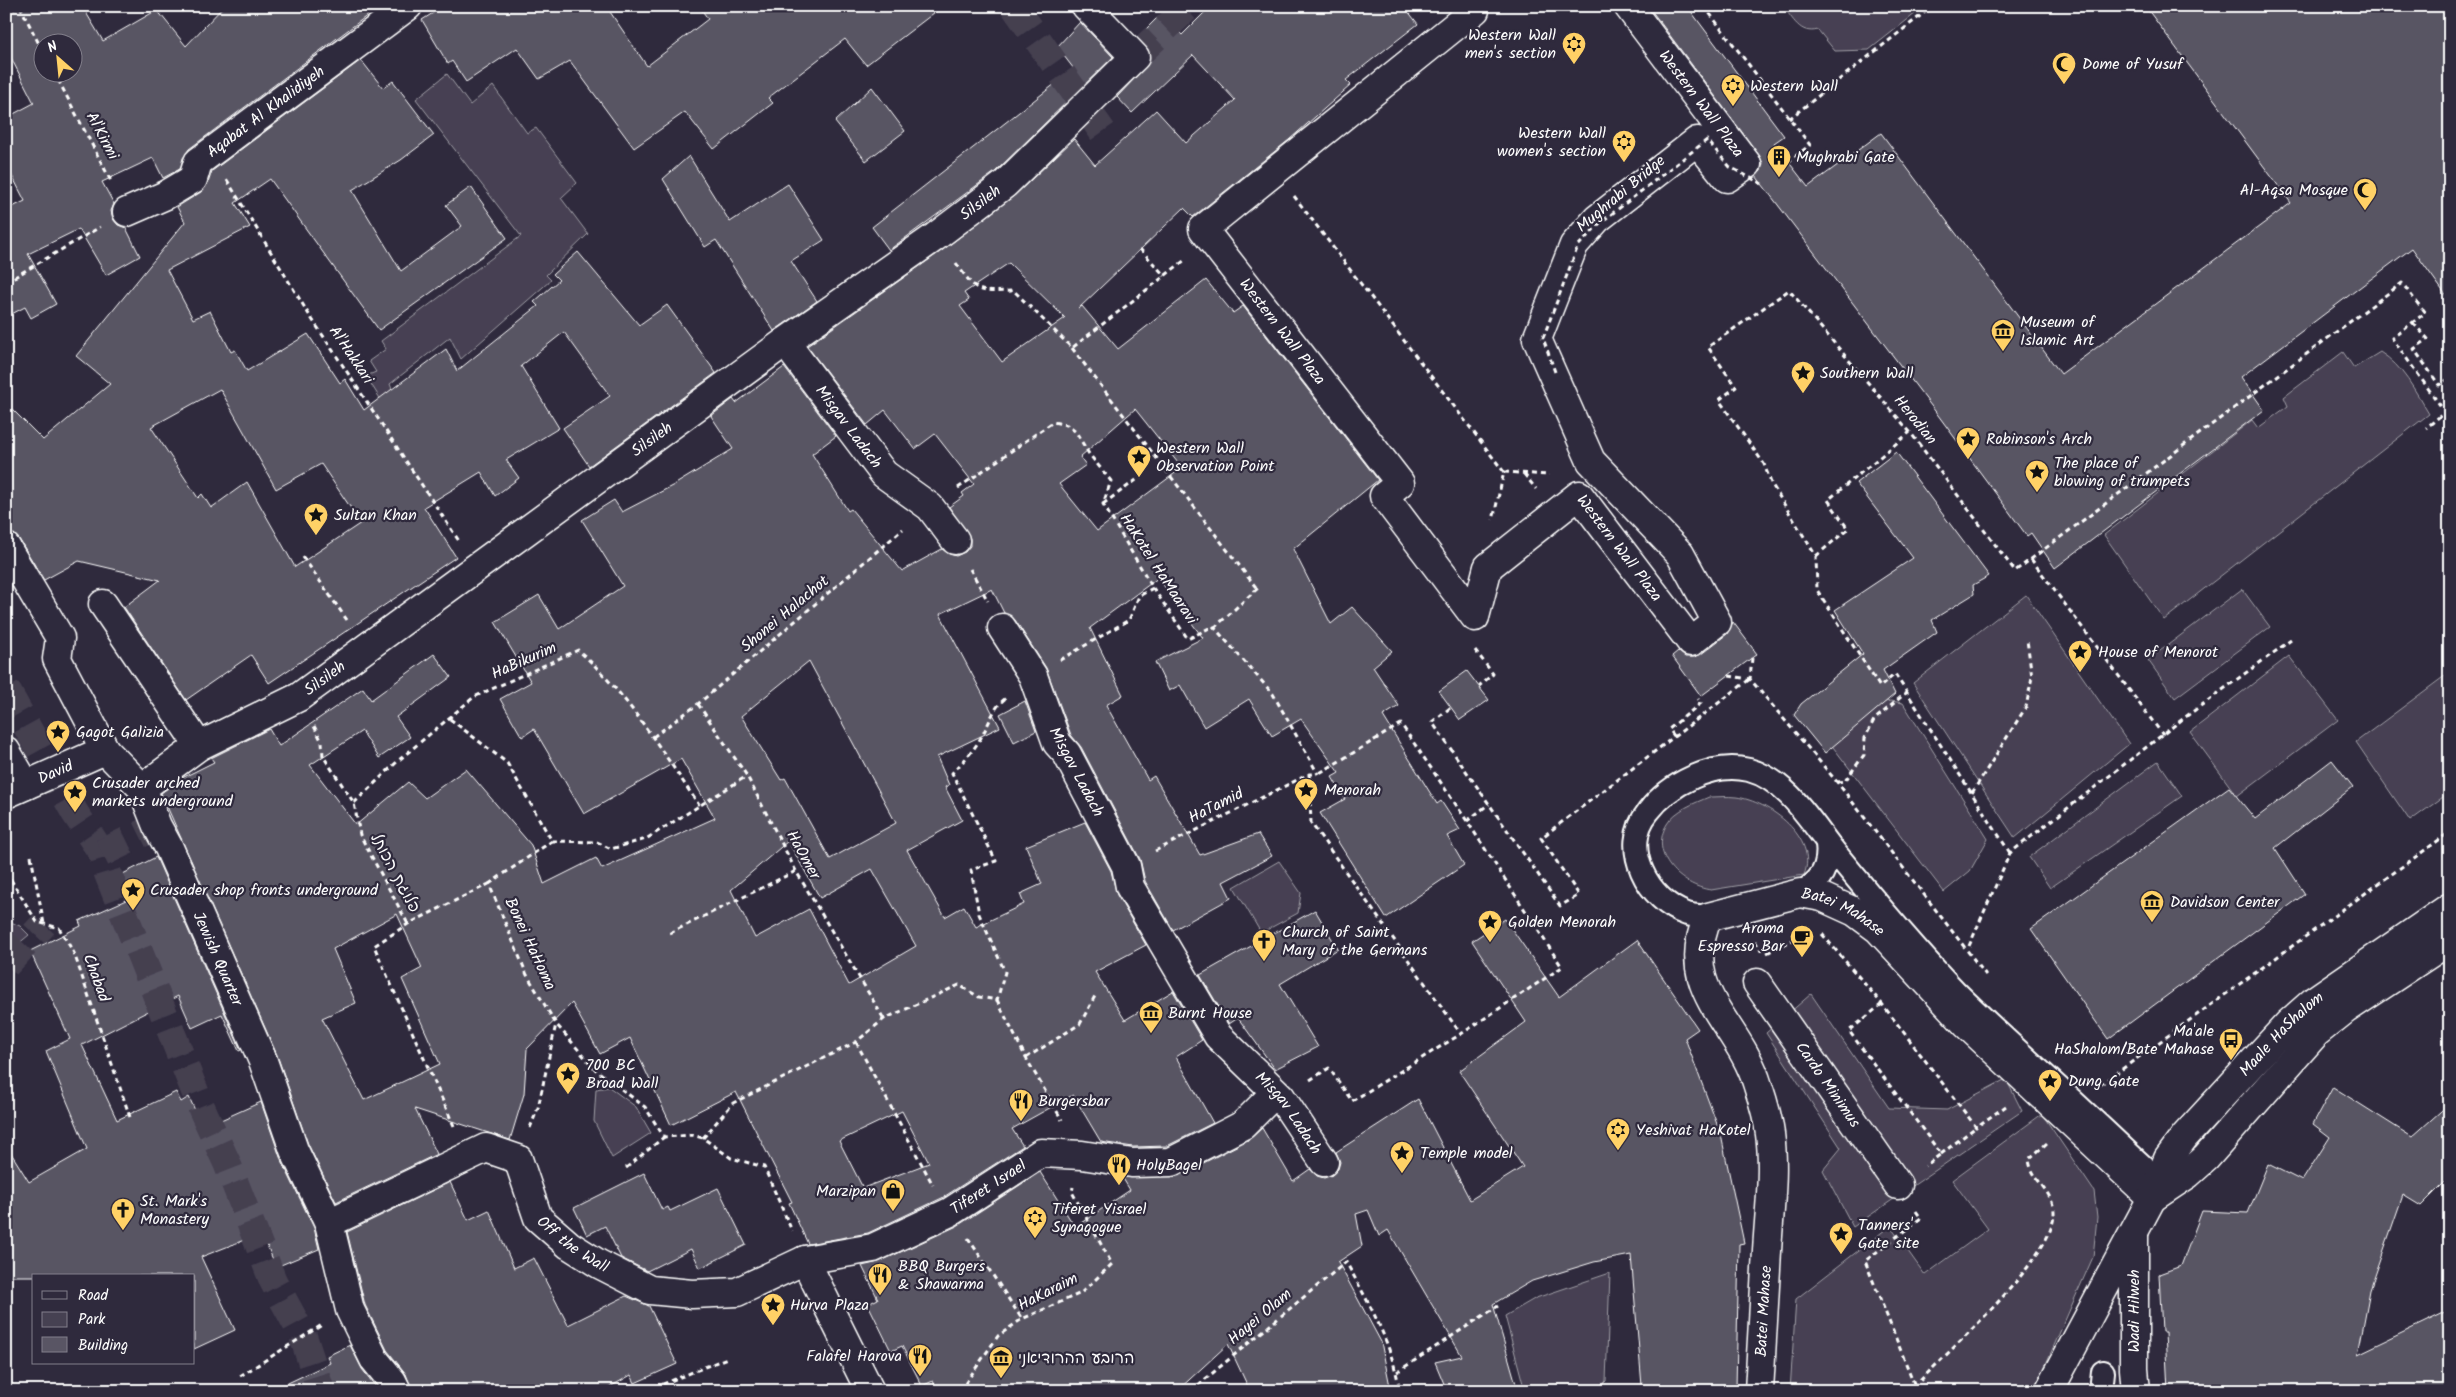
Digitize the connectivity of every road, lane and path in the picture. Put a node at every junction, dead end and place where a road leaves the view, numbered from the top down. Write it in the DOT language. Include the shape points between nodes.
graph roads {
  1 [pos="20,6"];
  2 [pos="408,6"];
  3 [pos="1086,6"];
  4 [pos="1472,6"];
  5 [pos="1628,6"];
  6 [pos="1704,6"];
  7 [pos="1933,6"];
  8 [pos="33,32"];
  9 [pos="59,82"];
  10 [pos="1789,119"];
  11 [pos="211,154"];
  12 [pos="1788,162"];
  13 [pos="1762,184"];
  14 [pos="1290,191"];
  15 [pos="127,212"];
  16 [pos="935,237"];
  17 [pos="1212,240"];
  18 [pos="1140,249"];
  19 [pos="1165,276"];
  20 [pos="6,282"];
  21 [pos="2413,323"];
  22 [pos="784,342"];
  23 [pos="1072,348"];
  24 [pos="1555,372"];
  25 [pos="2450,378"];
  26 [pos="1054,422"];
  27 [pos="2426,428"];
  28 [pos="1910,432"];
  29 [pos="1139,478"];
  30 [pos="1103,504"];
  31 [pos="930,507"];
  32 [pos="1491,528"];
  33 [pos="955,540"];
  34 [pos="6,547"];
  35 [pos="303,556"];
  36 [pos="1816,556"];
  37 [pos="2031,559"];
  38 [pos="476,566"];
  39 [pos="1153,588"];
  40 [pos="103,604"];
  41 [pos="1002,628"];
  42 [pos="1214,628"];
  43 [pos="2027,640"];
  44 [pos="2291,640"];
  45 [pos="367,650"];
  46 [pos="1752,658"];
  47 [pos="1033,676"];
  48 [pos="1729,676"];
  49 [pos="1750,679"];
  50 [pos="1907,692"];
  51 [pos="299,697"];
  52 [pos="1698,699"];
  53 [pos="698,704"];
  54 [pos="1450,708"];
  55 [pos="450,719"];
  56 [pos="2163,735"];
  57 [pos="1674,736"];
  58 [pos="653,738"];
  59 [pos="199,746"];
  60 [pos="104,750"];
  61 [pos="6,751"];
  62 [pos="1309,774"];
  63 [pos="1318,774"];
  64 [pos="747,776"];
  65 [pos="1837,782"];
  66 [pos="142,788"];
  67 [pos="16,790"];
  68 [pos="1972,793"];
  69 [pos="354,804"];
  70 [pos="1489,804"];
  71 [pos="699,805"];
  72 [pos="1467,821"];
  73 [pos="2450,832"];
  74 [pos="552,841"];
  75 [pos="1827,843"];
  76 [pos="2010,853"];
  77 [pos="31,856"];
  78 [pos="1126,866"];
  79 [pos="796,871"];
  80 [pos="6,872"];
  81 [pos="489,884"];
  82 [pos="1800,893"];
  83 [pos="2450,907"];
  84 [pos="1708,917"];
  85 [pos="44,924"];
  86 [pos="408,924"];
  87 [pos="670,933"];
  88 [pos="2450,940"];
  89 [pos="1755,942"];
  90 [pos="1968,946"];
  91 [pos="1989,979"];
  92 [pos="1757,983"];
  93 [pos="1096,996"];
  94 [pos="997,1000"];
  95 [pos="884,1019"];
  96 [pos="556,1024"];
  97 [pos="1460,1034"];
  98 [pos="856,1042"];
  99 [pos="1026,1058"];
  100 [pos="2032,1086"];
  101 [pos="1278,1095"];
  102 [pos="2075,1103"];
  103 [pos="130,1117"];
  104 [pos="1976,1127"];
  105 [pos="664,1137"];
  106 [pos="704,1138"];
  107 [pos="2037,1150"];
  108 [pos="1941,1154"];
  109 [pos="1082,1155"];
  110 [pos="467,1157"];
  111 [pos="518,1159"];
  112 [pos="1324,1162"];
  113 [pos="626,1168"];
  114 [pos="1898,1185"];
  115 [pos="2155,1189"];
  116 [pos="950,1212"];
  117 [pos="329,1224"];
  118 [pos="2134,1230"];
  119 [pos="804,1260"];
  120 [pos="692,1294"];
  121 [pos="1498,1306"];
  122 [pos="350,1310"];
  123 [pos="1022,1319"];
  124 [pos="726,1358"];
  125 [pos="1396,1372"];
  126 [pos="240,1376"];
  127 [pos="1914,1387"];
  128 [pos="1194,1390"];
  129 [pos="397,1391"];
  130 [pos="646,1391"];
  131 [pos="870,1391"];
  132 [pos="960,1391"];
  133 [pos="1400,1391"];
  134 [pos="1759,1391"];
  135 [pos="2049,1391"];
  136 [pos="2136,1391"];
  1 -- 8 [label="path"];
  2 -- 11 [label="street, Aqabat Al Khalidiyeh"];
  3 -- 16 [label="street, Silsileh" via="1135,57 1005,184"];
  4 -- 17 [label="street" via="1475,10 1204,229"];
  5 -- 17 [label="street, Western Wall Plaza" via="1747,164 1726,178 1697,141 1597,219 1574,245 1537,339 1591,461 1680,554 1717,622 1691,642 1579,495 1488,567 1475,617 1384,496 1400,483"];
  6 -- 10 [label="path"];
  7 -- 10 [label="path"];
  9 -- 15 [label="path, Al'Kirmi"];
  10 -- 12 [label="path" via="1810,145"];
  11 -- 15 [label="street, Aqabat Al Khalidiyeh" via="198,162 193,179"];
  11 -- 38 [label="path, Al'Hakkari" via="308,313"];
  13 -- 24 [label="path, Mughrabi Bridge, bridge" via="1730,167 1707,140 1600,223 1578,246 1542,338"];
  14 -- 32 [label="path" via="1504,472"];
  15 -- 20 [label="path"];
  16 -- 22 [label="street, Silsileh"];
  16 -- 23 [label="path" via="974,288 1014,291"];
  17 -- 19 [label="path"];
  18 -- 19 [label="path"];
  19 -- 23 [label="path"];
  21 -- 25 [label="path" via="2428,339 2414,349 2440,386"];
  21 -- 27 [label="path" via="2392,338 2445,412"];
  21 -- 37 [label="path" via="2425,312 2402,283"];
  22 -- 31 [label="street, Misgav Ladach" via="884,474"];
  22 -- 38 [label="street, Silsileh"];
  23 -- 42 [label="path" via="1258,589"];
  26 -- 30 [label="path, HaKotel HaMaaravi" via="1067,425 1076,432 1111,481"];
  26 -- 31 [label="path, Shonei Halachot"];
  28 -- 36 [label="path" via="1828,500 1848,529"];
  28 -- 36 [label="path, Herodian" via="1789,290 1708,347 1736,387 1719,400 1764,464 1771,484"];
  28 -- 37 [label="path, Herodian" via="2016,571"];
  29 -- 30 [label="path"];
  30 -- 39 [label="path, HaKotel HaMaaravi"];
  31 -- 33 [label="street, Misgav Ladach"];
  31 -- 53 [label="path, Shonei Halachot"];
  33 -- 41 [label="path"];
  34 -- 60 [label="street, Jewish Quarter" via="60,638 57,659"];
  35 -- 45 [label="path"];
  36 -- 50 [label="path" via="1817,590 1880,687 1895,674"];
  37 -- 56 [label="path"];
  38 -- 45 [label="street, Silsileh"];
  39 -- 42 [label="path, HaKotel HaMaaravi" via="1188,638"];
  39 -- 47 [label="path" via="1139,596 1129,620"];
  40 -- 59 [label="street"];
  41 -- 47 [label="street, Misgav Ladach"];
  42 -- 63 [label="path, HaKotel HaMaaravi" via="1273,694"];
  43 -- 68 [label="path" via="2032,678 2026,707"];
  44 -- 56 [label="path"];
  45 -- 51 [label="street, Silsileh"];
  46 -- 49 [label="path"];
  47 -- 78 [label="street, Misgav Ladach" via="1057,743 1067,754"];
  47 -- 94 [label="path" via="995,706 985,731 952,773 996,861 971,870 979,914 1005,972"];
  48 -- 49 [label="path"];
  49 -- 57 [label="path"];
  49 -- 65 [label="path"];
  50 -- 65 [label="path" via="1874,720 1866,738 1864,755 1846,781"];
  50 -- 68 [label="path"];
  51 -- 59 [label="street, Silsileh"];
  51 -- 69 [label="path, פלוגת הכותל" via="322,742 323,756"];
  52 -- 57 [label="path" via="1701,703 1669,729"];
  53 -- 58 [label="path, Shonei Halachot"];
  53 -- 64 [label="path, HaOmer"];
  54 -- 70 [label="path" via="1432,722"];
  55 -- 58 [label="path, HaBikurim" via="474,697 578,650"];
  55 -- 69 [label="path, HaBikurim" via="399,760"];
  55 -- 74 [label="path" via="507,763"];
  56 -- 76 [label="path"];
  57 -- 70 [label="path" via="1541,838 1579,894 1560,906"];
  58 -- 71 [label="path, HaBikurim"];
  59 -- 66 [label="street, Silsileh"];
  60 -- 66 [label="street, Jewish Quarter"];
  60 -- 67 [label="street, David"];
  61 -- 67 [label="street"];
  62 -- 63 [label="path, HaTamid"];
  62 -- 78 [label="path, HaTamid"];
  62 -- 97 [label="path" via="1310,823"];
  63 -- 72 [label="path" via="1400,724"];
  64 -- 71 [label="path"];
  64 -- 79 [label="path, HaOmer"];
  65 -- 91 [label="path"];
  66 -- 117 [label="street, Jewish Quarter" via="263,1061 294,1150"];
  68 -- 76 [label="path"];
  69 -- 86 [label="path, פלוגת הכותל" via="360,835"];
  70 -- 72 [label="path"];
  71 -- 74 [label="path" via="646,839 610,849 597,842"];
  72 -- 97 [label="path" via="1562,967"];
  73 -- 102 [label="path"];
  74 -- 81 [label="path"];
  75 -- 82 [label="lane" via="1824,872 1811,888"];
  75 -- 84 [label="lane" via="1797,804 1774,782 1749,770 1721,769 1668,790 1646,813 1641,824 1637,838 1638,865 1652,888 1670,906 1688,915"];
  75 -- 102 [label="lane" via="1957,993"];
  76 -- 90 [label="path"];
  77 -- 85 [label="path"];
  78 -- 101 [label="street, Misgav Ladach" via="1130,887 1218,1036"];
  79 -- 87 [label="path"];
  79 -- 95 [label="path, HaOmer"];
  80 -- 85 [label="path, Chabad" via="37,922"];
  81 -- 86 [label="path, Bonei HaHoma"];
  81 -- 96 [label="path, Bonei HaHoma" via="527,975"];
  82 -- 84 [label="street, Batei Mahase"];
  82 -- 100 [label="street, Batei Mahase" via="1841,904 1878,929 1947,1005"];
  83 -- 115 [label="street, Maale HaShalom" via="2342,980 2289,1023 2185,1136 2168,1159"];
  84 -- 134 [label="street, Batei Mahase" via="1700,936 1698,960 1703,987 1739,1044 1758,1084 1770,1134"];
  85 -- 103 [label="path, Chabad" via="59,928 74,953"];
  86 -- 110 [label="path, פלוגת הכותל" via="374,946"];
  88 -- 115 [label="street, Maale HaShalom" via="2346,1009 2316,1033 2206,1158 2188,1174"];
  89 -- 104 [label="path" via="1764,955 1817,929 1882,1004"];
  92 -- 114 [label="street, Cardo Minimus"];
  93 -- 99 [label="path" via="1080,1024"];
  94 -- 95 [label="path" via="979,997 959,985"];
  94 -- 99 [label="path"];
  95 -- 98 [label="path"];
  96 -- 105 [label="path, Bonei HaHoma" via="596,1070 645,1107"];
  96 -- 111 [label="path" via="538,1108"];
  97 -- 101 [label="path" via="1352,1101 1329,1068"];
  98 -- 106 [label="path" via="733,1103"];
  98 -- 116 [label="path" via="921,1166"];
  99 -- 109 [label="path"];
  100 -- 104 [label="path"];
  100 -- 115 [label="street, Batei Mahase"];
  101 -- 109 [label="street, Tiferet Israel" via="1243,1125 1171,1162 1132,1163"];
  101 -- 112 [label="street, Misgav Ladach"];
  102 -- 115 [label="lane"];
  104 -- 108 [label="path"];
  105 -- 106 [label="path" via="692,1135"];
  105 -- 113 [label="path"];
  106 -- 119 [label="path" via="731,1158 764,1167"];
  107 -- 127 [label="path" via="2029,1160 2030,1168 2049,1195 2054,1212 2052,1227 2040,1250 2000,1302"];
  109 -- 116 [label="street, Tiferet Israel" via="1041,1153"];
  109 -- 123 [label="path, HaKaraim" via="1072,1192 1112,1264 1081,1293"];
  110 -- 111 [label="street" via="486,1148"];
  110 -- 117 [label="street"];
  111 -- 120 [label="street, Off the Wall" via="538,1218 569,1245 650,1290"];
  115 -- 118 [label="street, Maale HaShalom"];
  116 -- 119 [label="street, Tiferet Israel" via="872,1248"];
  116 -- 123 [label="path"];
  117 -- 122 [label="street, Jewish Quarter"];
  118 -- 135 [label="street, Maale HaShalom"];
  118 -- 136 [label="street, Wadi Hilweh"];
  119 -- 120 [label="street, Tiferet Israel" via="737,1292"];
  119 -- 131 [label="street"];
  121 -- 125 [label="path"];
  122 -- 126 [label="path"];
  122 -- 129 [label="street, Jewish Quarter" via="374,1359"];
  123 -- 132 [label="path, HaKaraim" via="998,1336"];
  124 -- 130 [label="path"];
  125 -- 128 [label="path, Hayei Olam" via="1379,1321 1346,1262"];
  125 -- 133 [label="path"];
}
